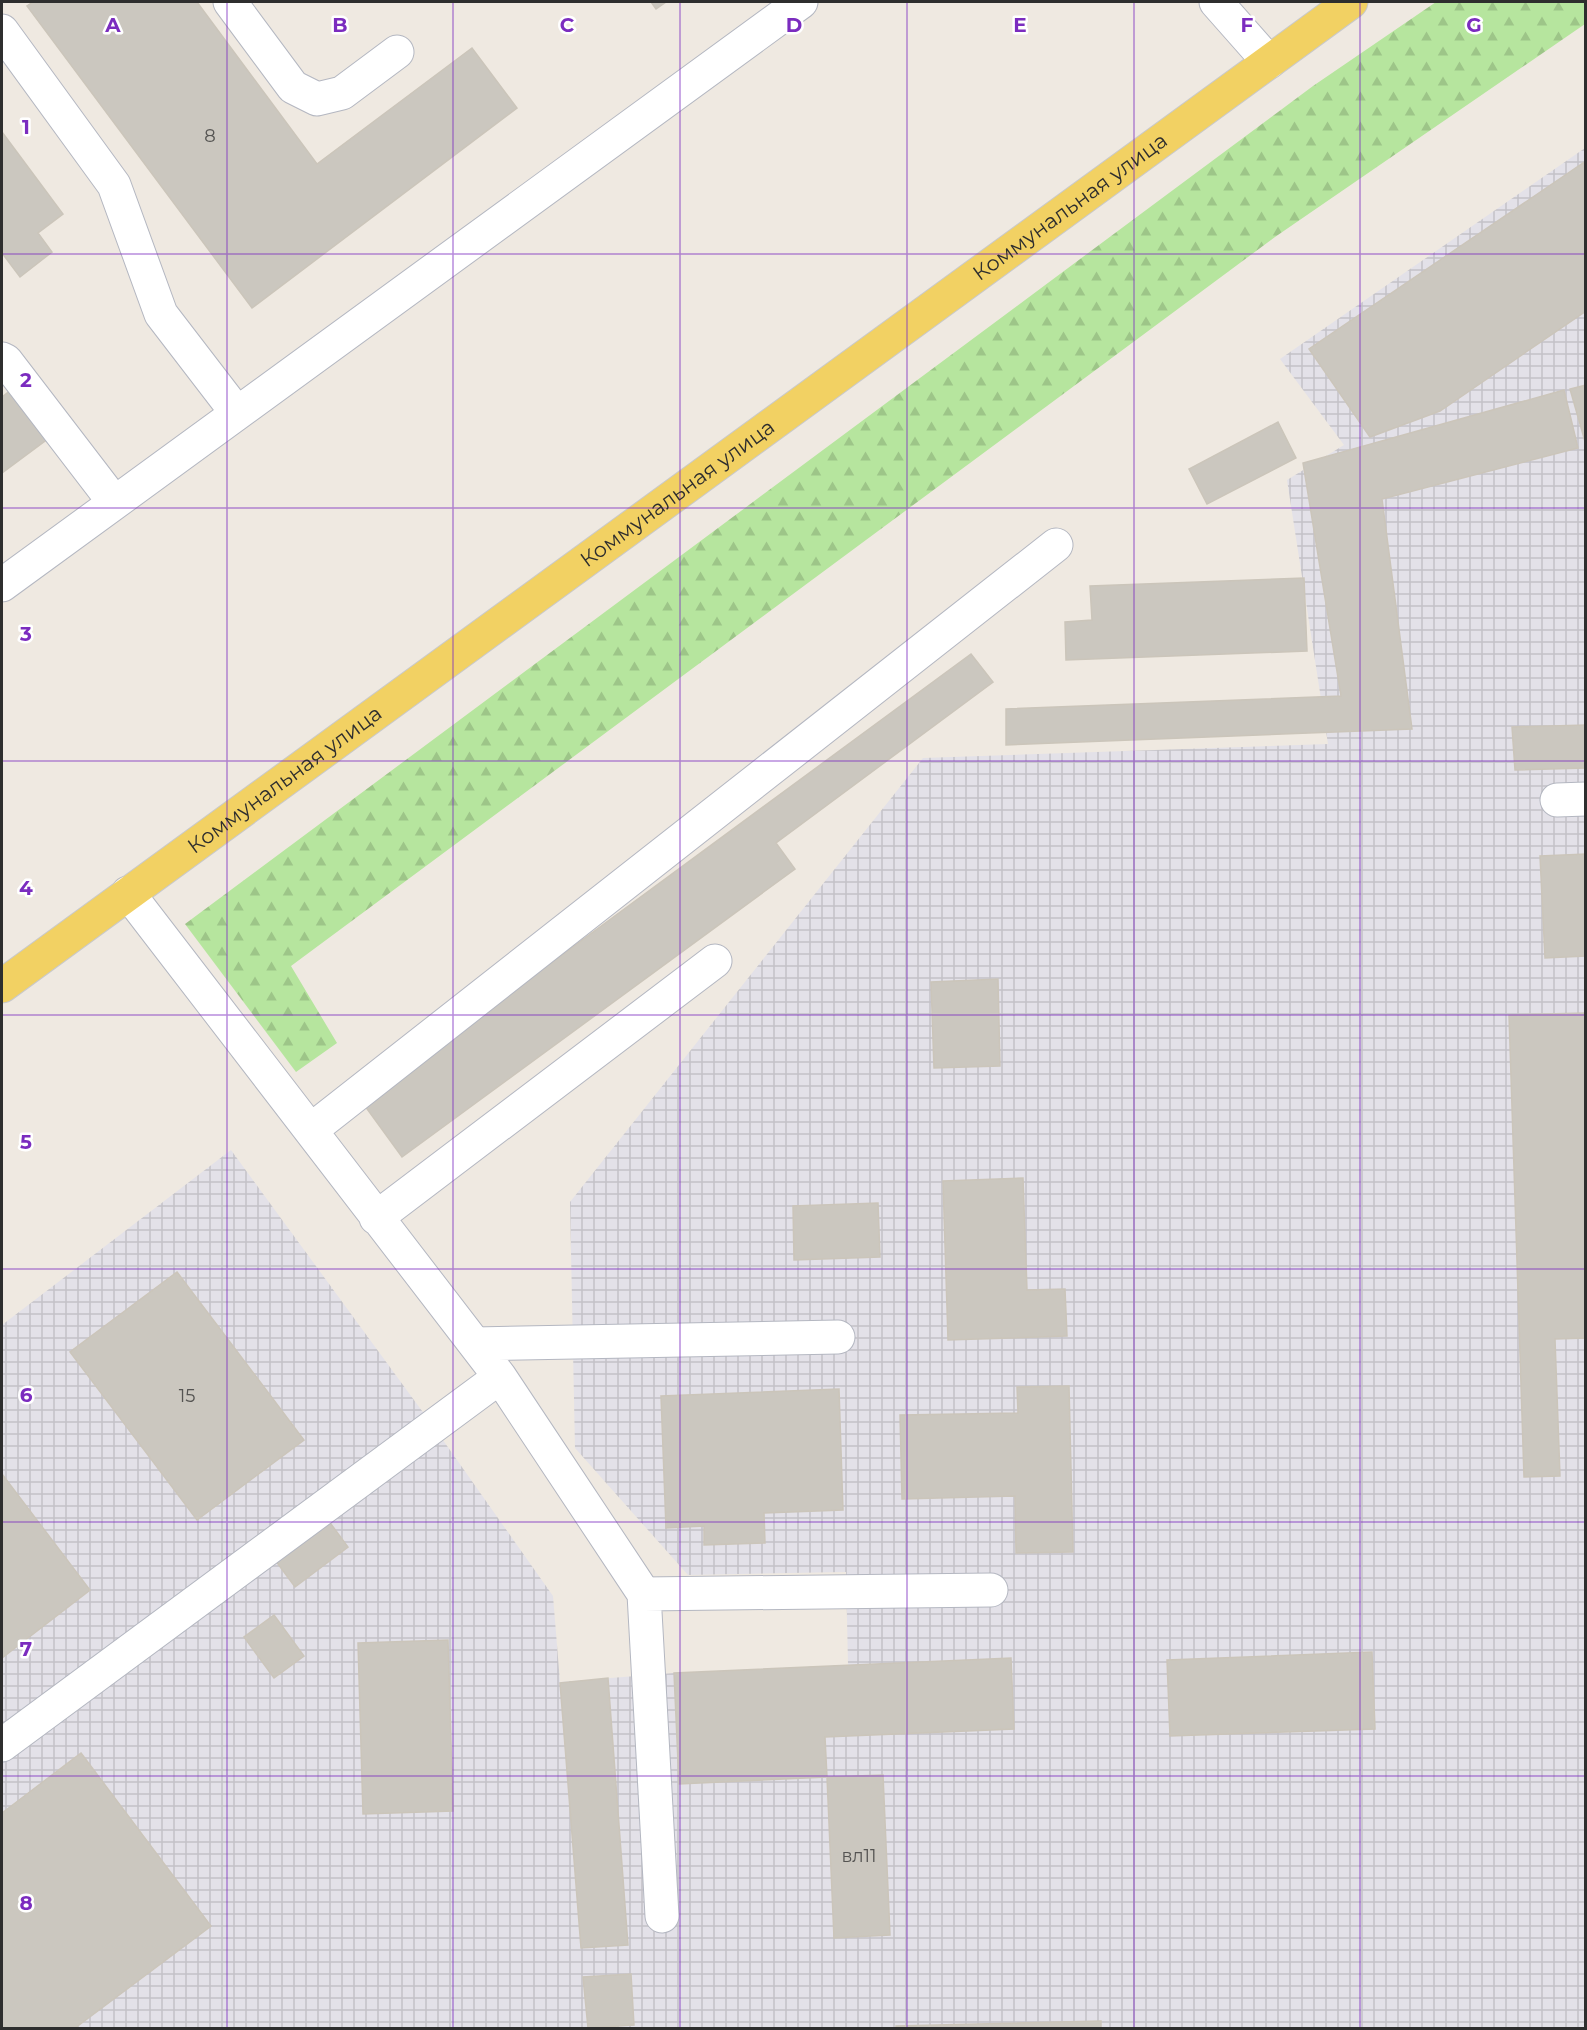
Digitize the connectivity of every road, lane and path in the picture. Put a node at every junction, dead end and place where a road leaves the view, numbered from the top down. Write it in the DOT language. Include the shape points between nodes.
graph roads {
  1 [pos="230,2"];
  2 [pos="801,2"];
  3 [pos="1216,2"];
  4 [pos="1351,2"];
  5 [pos="2,31"];
  6 [pos="397,52"];
  7 [pos="1269,62"];
  8 [pos="2,359"];
  9 [pos="237,413"];
  10 [pos="114,502"];
  11 [pos="1056,545"];
  12 [pos="2,585"];
  13 [pos="128,893"];
  14 [pos="715,961"];
  15 [pos="2,986"];
  16 [pos="311,1130"];
  17 [pos="376,1218"];
  18 [pos="838,1337"];
  19 [pos="475,1344"];
  20 [pos="500,1377"];
  21 [pos="991,1590"];
  22 [pos="644,1594"];
  23 [pos="2,1745"];
  24 [pos="662,1916"];
  1 -- 6 [label="street" via="293,87 317,99 342,93"];
  2 -- 9 [label="street"];
  3 -- 7 [label="street"];
  4 -- 7 [label="main road, Коммунальная улица"];
  5 -- 9 [label="street" via="114,185 160,314"];
  7 -- 13 [label="main road, Коммунальная улица"];
  8 -- 10 [label="street"];
  9 -- 10 [label="street"];
  10 -- 12 [label="street"];
  11 -- 16 [label="street"];
  13 -- 15 [label="main road, Коммунальная улица"];
  13 -- 16 [label="street"];
  14 -- 17 [label="street"];
  16 -- 17 [label="street"];
  17 -- 19 [label="street"];
  18 -- 19 [label="street"];
  19 -- 20 [label="street"];
  20 -- 22 [label="street"];
  20 -- 23 [label="street"];
  21 -- 22 [label="street"];
  22 -- 24 [label="street"];
}
